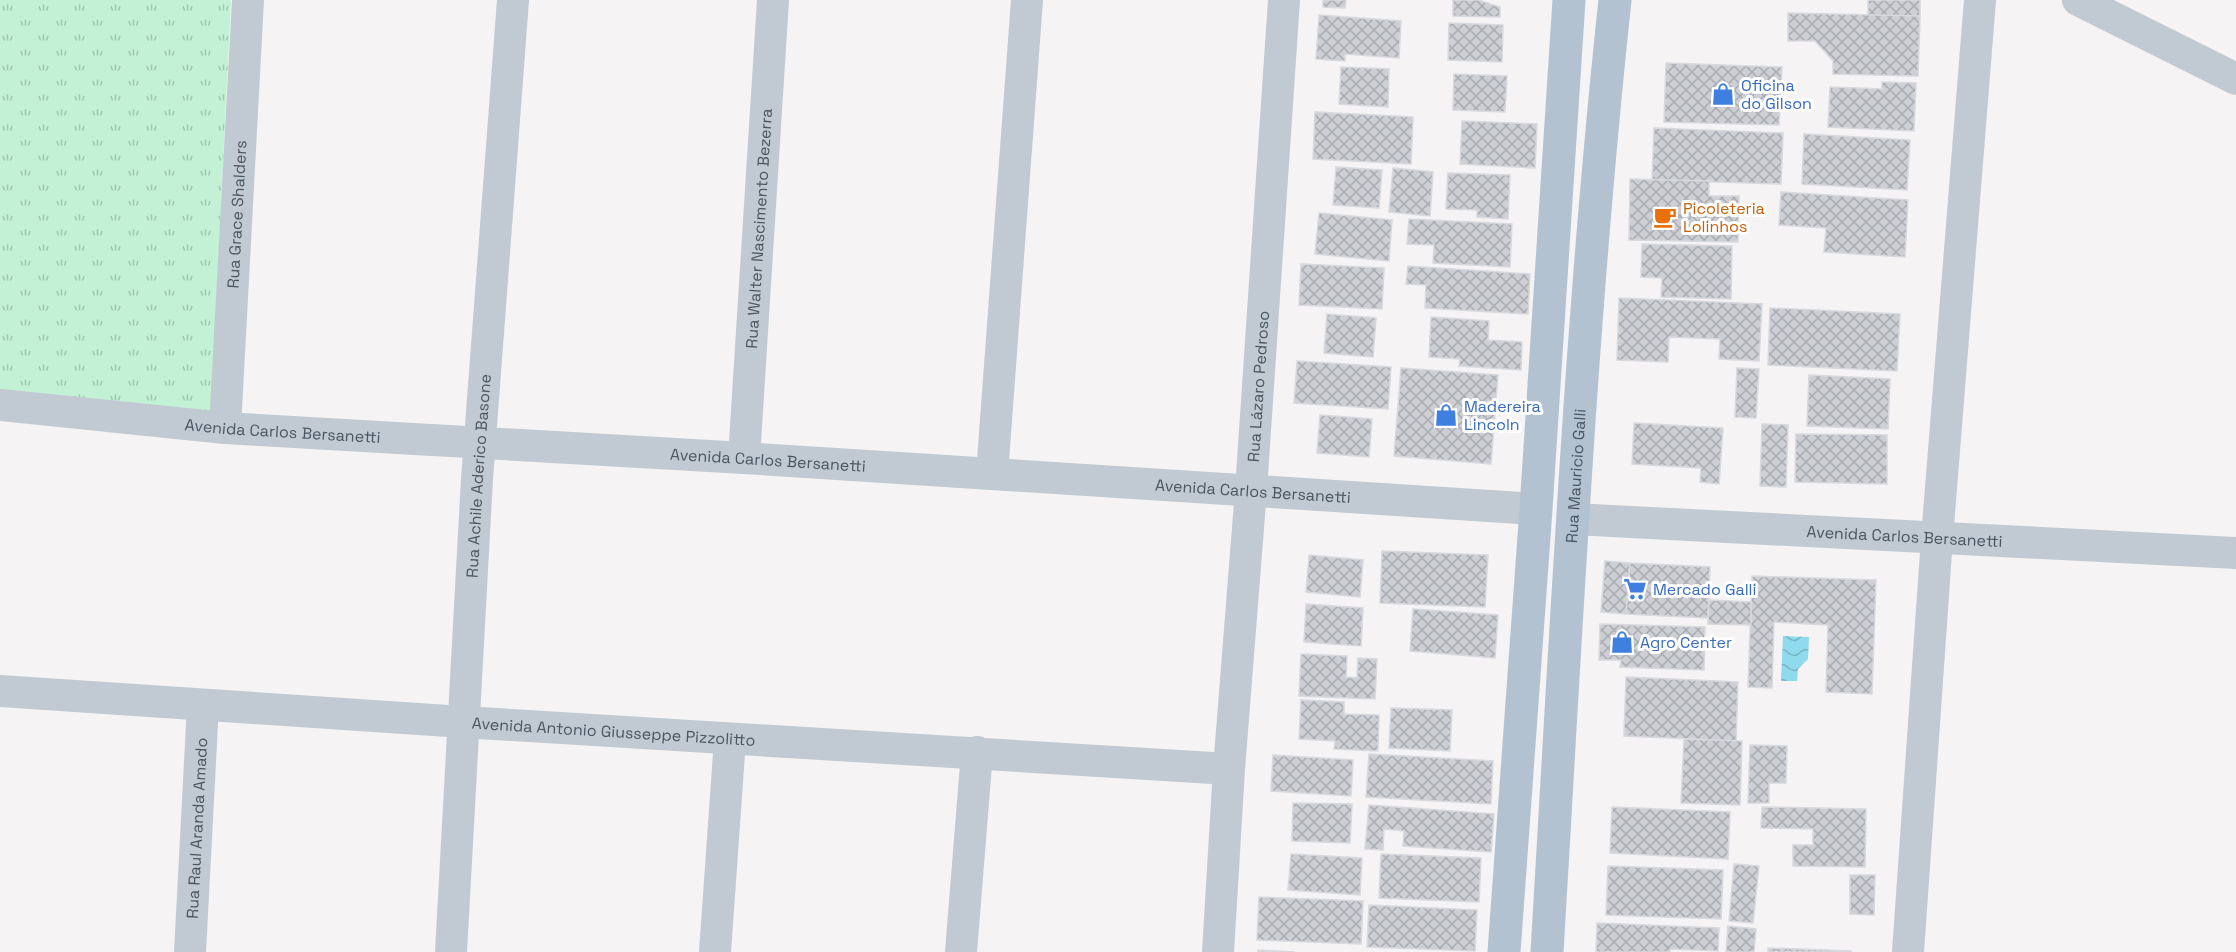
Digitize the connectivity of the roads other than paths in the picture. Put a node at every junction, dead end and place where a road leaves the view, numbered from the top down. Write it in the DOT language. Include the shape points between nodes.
graph roads {
  1 [pos="248,0"];
  2 [pos="513,0"];
  3 [pos="773,0"];
  4 [pos="1027,0"];
  5 [pos="1284,0"];
  6 [pos="1569,0"];
  7 [pos="1615,0"];
  8 [pos="1980,0"];
  9 [pos="2078,0"];
  10 [pos="2232,67"];
  11 [pos="0,405"];
  12 [pos="225,428"];
  13 [pos="480,444"];
  14 [pos="744,458"];
  15 [pos="992,474"];
  16 [pos="1251,490"];
  17 [pos="1536,509"];
  18 [pos="1573,519"];
  19 [pos="1938,538"];
  20 [pos="2236,553"];
  21 [pos="0,691"];
  22 [pos="203,705"];
  23 [pos="462,722"];
  24 [pos="730,739"];
  25 [pos="977,752"];
  26 [pos="1229,769"];
  27 [pos="190,952"];
  28 [pos="451,952"];
  29 [pos="715,952"];
  30 [pos="961,952"];
  31 [pos="1218,952"];
  32 [pos="1504,952"];
  33 [pos="1547,952"];
  34 [pos="1908,952"];
  1 -- 12 [label="street, Rua Grace Shalders"];
  2 -- 13 [label="street, Rua Achile Aderico Basone"];
  3 -- 14 [label="street, Rua Walter Nascimento Bezerra"];
  4 -- 15 [label="street"];
  5 -- 16 [label="street, Rua Lázaro Pedroso"];
  6 -- 17 [label="main road"];
  7 -- 18 [label="main road, Rua Mauricio Galli"];
  8 -- 19 [label="street"];
  9 -- 10 [label="street"];
  11 -- 12 [label="street, Avenida Carlos Bersanetti"];
  12 -- 13 [label="street, Avenida Carlos Bersanetti"];
  13 -- 14 [label="street, Avenida Carlos Bersanetti"];
  13 -- 23 [label="street, Rua Achile Aderico Basone"];
  14 -- 15 [label="street, Avenida Carlos Bersanetti"];
  15 -- 16 [label="street, Avenida Carlos Bersanetti"];
  16 -- 17 [label="street, Avenida Carlos Bersanetti"];
  16 -- 26 [label="street, Rua Lázaro Pedroso"];
  17 -- 32 [label="main road"];
  18 -- 19 [label="street, Avenida Carlos Bersanetti"];
  18 -- 33 [label="main road, Rua Mauricio Galli"];
  19 -- 20 [label="street, Avenida Carlos Bersanetti"];
  19 -- 34 [label="street"];
  21 -- 22 [label="street, Avenida Antonio Giusseppe Pizzolitto"];
  22 -- 23 [label="street, Avenida Antonio Giusseppe Pizzolitto"];
  22 -- 27 [label="street, Rua Raul Aranda Amado"];
  23 -- 24 [label="street, Avenida Antonio Giusseppe Pizzolitto"];
  23 -- 28 [label="street, Rua Achile Aderico Basone"];
  24 -- 25 [label="street, Avenida Antonio Giusseppe Pizzolitto"];
  24 -- 29 [label="street"];
  25 -- 26 [label="street, Avenida Antonio Giusseppe Pizzolitto"];
  25 -- 30 [label="street"];
  26 -- 31 [label="street, Rua Lázaro Pedroso"];
}
